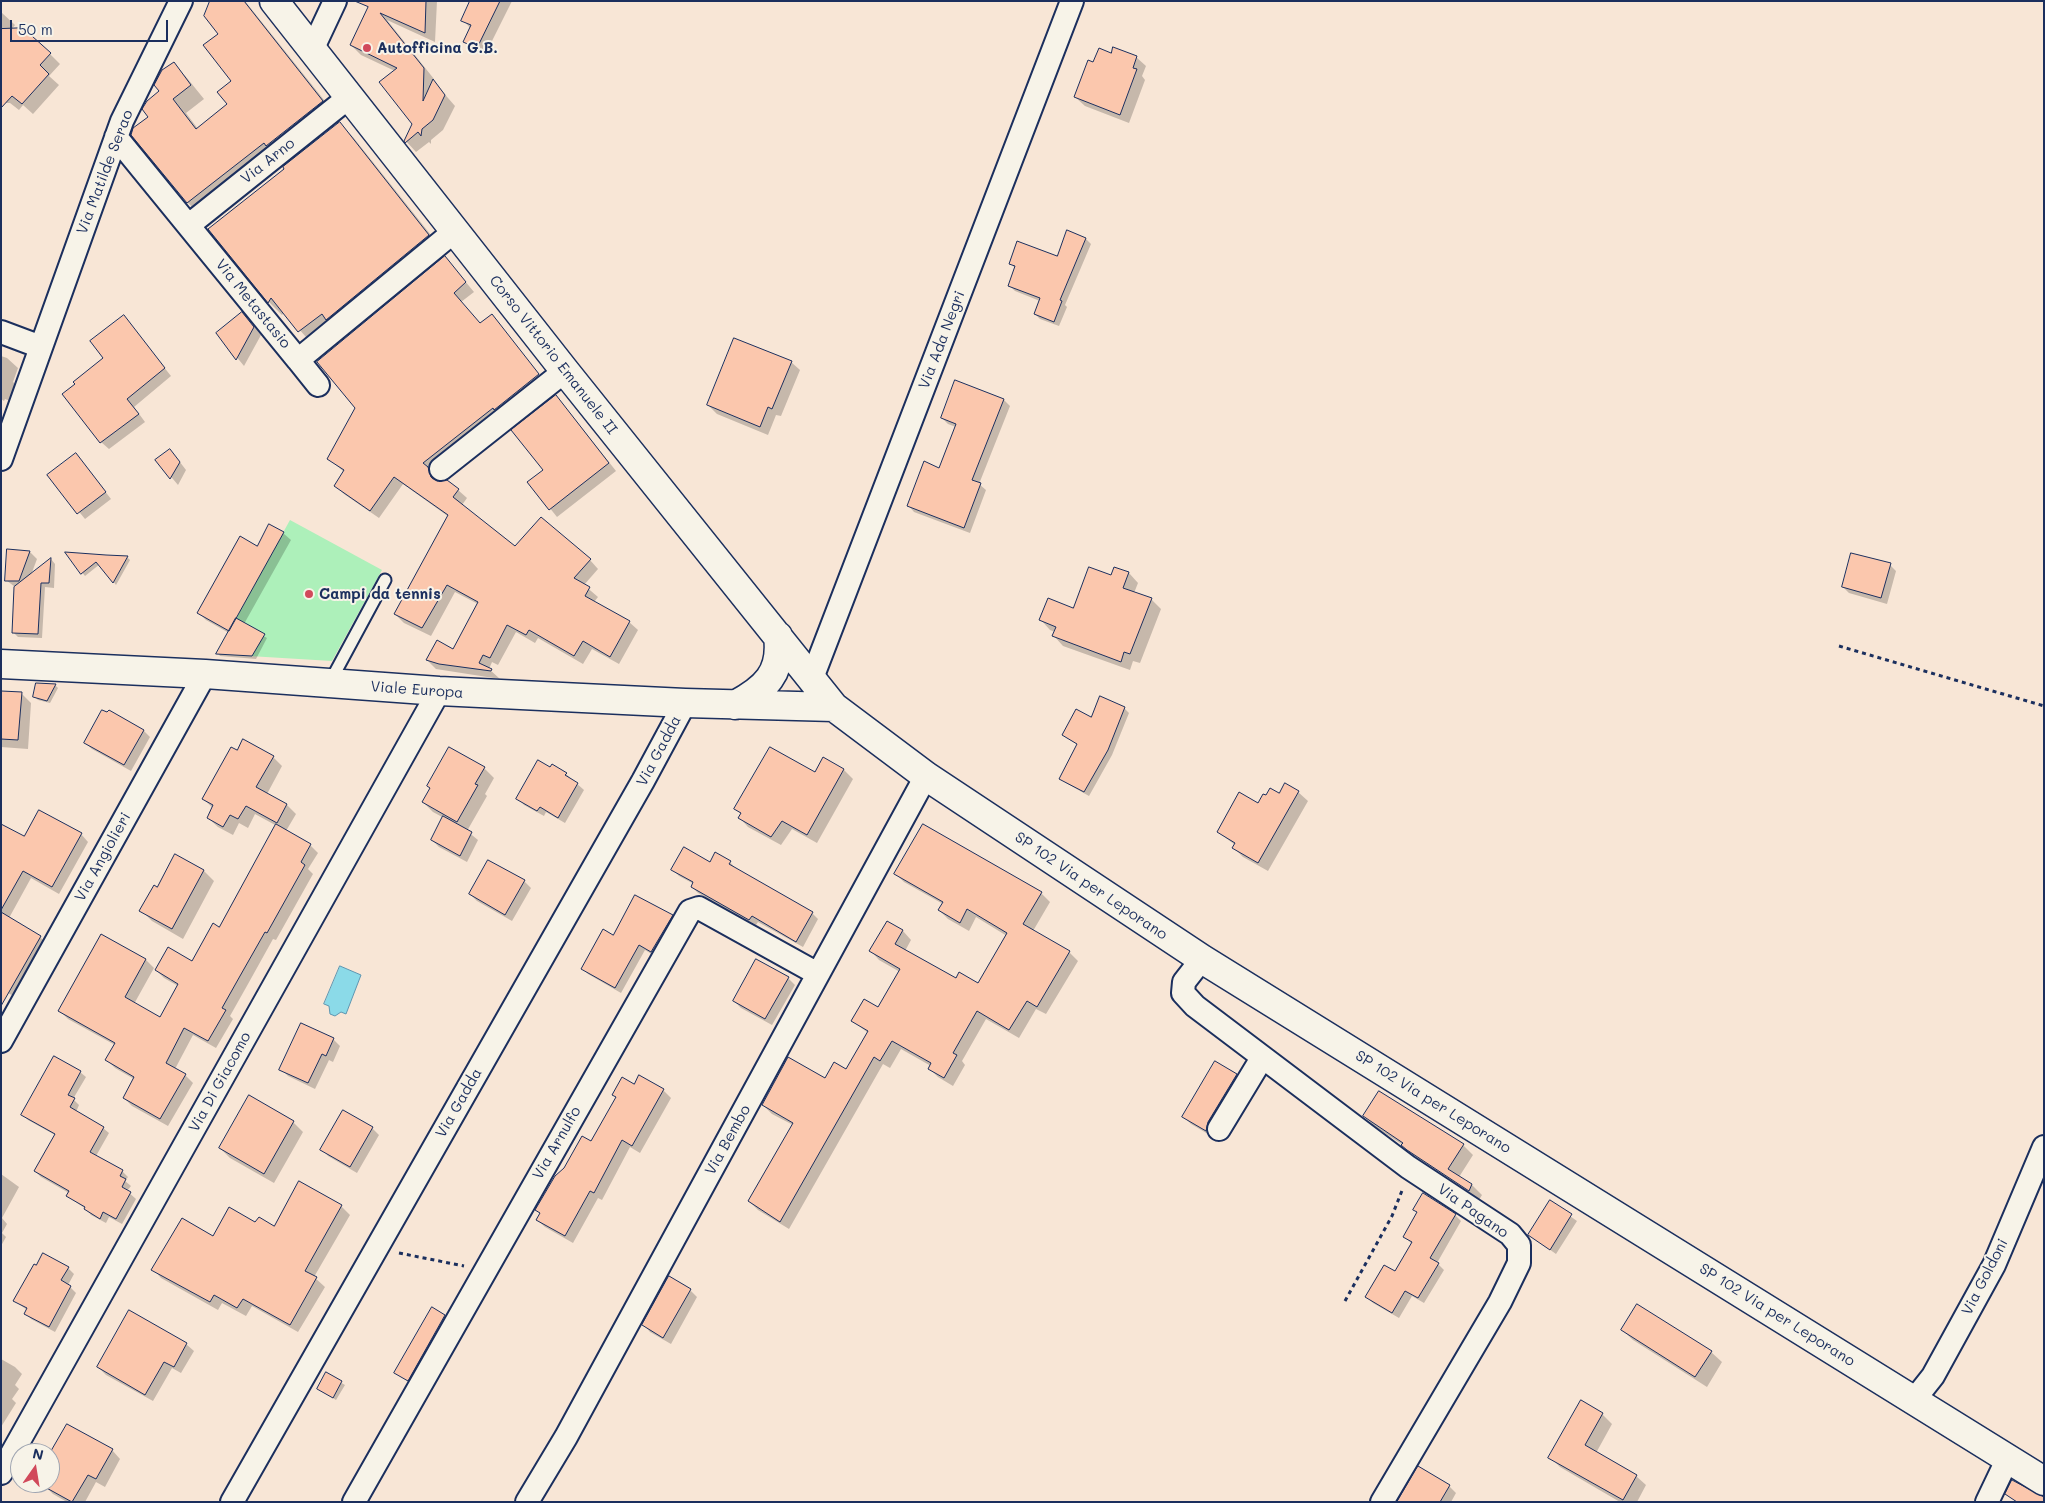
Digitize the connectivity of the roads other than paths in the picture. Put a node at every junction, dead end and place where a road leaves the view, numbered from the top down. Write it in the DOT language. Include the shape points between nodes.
graph roads {
  1 [pos="181,1"];
  2 [pos="274,1"];
  3 [pos="335,1"];
  4 [pos="1072,1"];
  5 [pos="312,50"];
  6 [pos="348,98"];
  7 [pos="116,137"];
  8 [pos="188,225"];
  9 [pos="456,230"];
  10 [pos="1,332"];
  11 [pos="41,347"];
  12 [pos="298,360"];
  13 [pos="565,371"];
  14 [pos="318,385"];
  15 [pos="1,459"];
  16 [pos="441,469"];
  17 [pos="385,580"];
  18 [pos="778,636"];
  19 [pos="1,664"];
  20 [pos="205,674"];
  21 [pos="812,678"];
  22 [pos="329,684"];
  23 [pos="440,692"];
  24 [pos="685,703"];
  25 [pos="735,704"];
  26 [pos="834,707"];
  27 [pos="926,776"];
  28 [pos="1202,959"];
  29 [pos="818,974"];
  30 [pos="1,1041"];
  31 [pos="1262,1058"];
  32 [pos="1219,1129"];
  33 [pos="2044,1147"];
  34 [pos="1914,1400"];
  35 [pos="2008,1458"];
  36 [pos="1,1473"];
  37 [pos="2044,1481"];
  38 [pos="232,1502"];
  39 [pos="354,1502"];
  40 [pos="527,1502"];
  41 [pos="1382,1502"];
  42 [pos="1987,1502"];
  1 -- 7 [label="street, Via Matilde Serao"];
  2 -- 5 [label="street, Corso Vittorio Emanuele II"];
  3 -- 5 [label="street"];
  4 -- 21 [label="street, Via Ada Negri"];
  5 -- 6 [label="street, Corso Vittorio Emanuele II"];
  6 -- 8 [label="street, Via Arno"];
  6 -- 9 [label="street, Corso Vittorio Emanuele II"];
  7 -- 8 [label="street, Via Metastasio"];
  7 -- 11 [label="street, Via Matilde Serao"];
  8 -- 12 [label="street, Via Metastasio"];
  9 -- 12 [label="street, Via Metastasio"];
  9 -- 13 [label="street, Corso Vittorio Emanuele II"];
  10 -- 11 [label="street"];
  11 -- 15 [label="street, Via Matilde Serao"];
  12 -- 14 [label="street"];
  13 -- 16 [label="street"];
  13 -- 18 [label="street, Corso Vittorio Emanuele II"];
  17 -- 22 [label="lane"];
  18 -- 21 [label="street, Corso Vittorio Emanuele II"];
  18 -- 25 [label="street" via="777,663 770,679 758,692"];
  19 -- 20 [label="street, Viale Europa"];
  20 -- 22 [label="street, Viale Europa"];
  20 -- 30 [label="street, Via Angiolieri"];
  21 -- 26 [label="street, Corso Vittorio Emanuele II"];
  22 -- 23 [label="street, Viale Europa"];
  23 -- 24 [label="street, Viale Europa"];
  23 -- 36 [label="street, Via Di Giacomo"];
  24 -- 25 [label="street, Viale Europa"];
  24 -- 38 [label="street, Via Gadda" via="644,781"];
  25 -- 26 [label="street, Viale Europa"];
  26 -- 27 [label="street, SP 102 Via per Leporano"];
  27 -- 28 [label="street, SP 102 Via per Leporano"];
  27 -- 29 [label="street, Via Bembo"];
  28 -- 31 [label="street, Via Pagano" via="1184,982 1183,993"];
  28 -- 34 [label="street, SP 102 Via per Leporano"];
  29 -- 39 [label="street, Via Arnulfo" via="699,908 690,911"];
  29 -- 40 [label="street, Via Bembo" via="566,1437"];
  31 -- 32 [label="street"];
  31 -- 41 [label="street, Via Pagano" via="1408,1167 1510,1234 1519,1245 1519,1263 1500,1302"];
  33 -- 34 [label="street, Via Goldoni" via="1994,1265 1933,1376"];
  34 -- 35 [label="street, SP 102 Via per Leporano"];
  35 -- 37 [label="street, SP 102 Via per Leporano"];
  35 -- 42 [label="street"];
}
